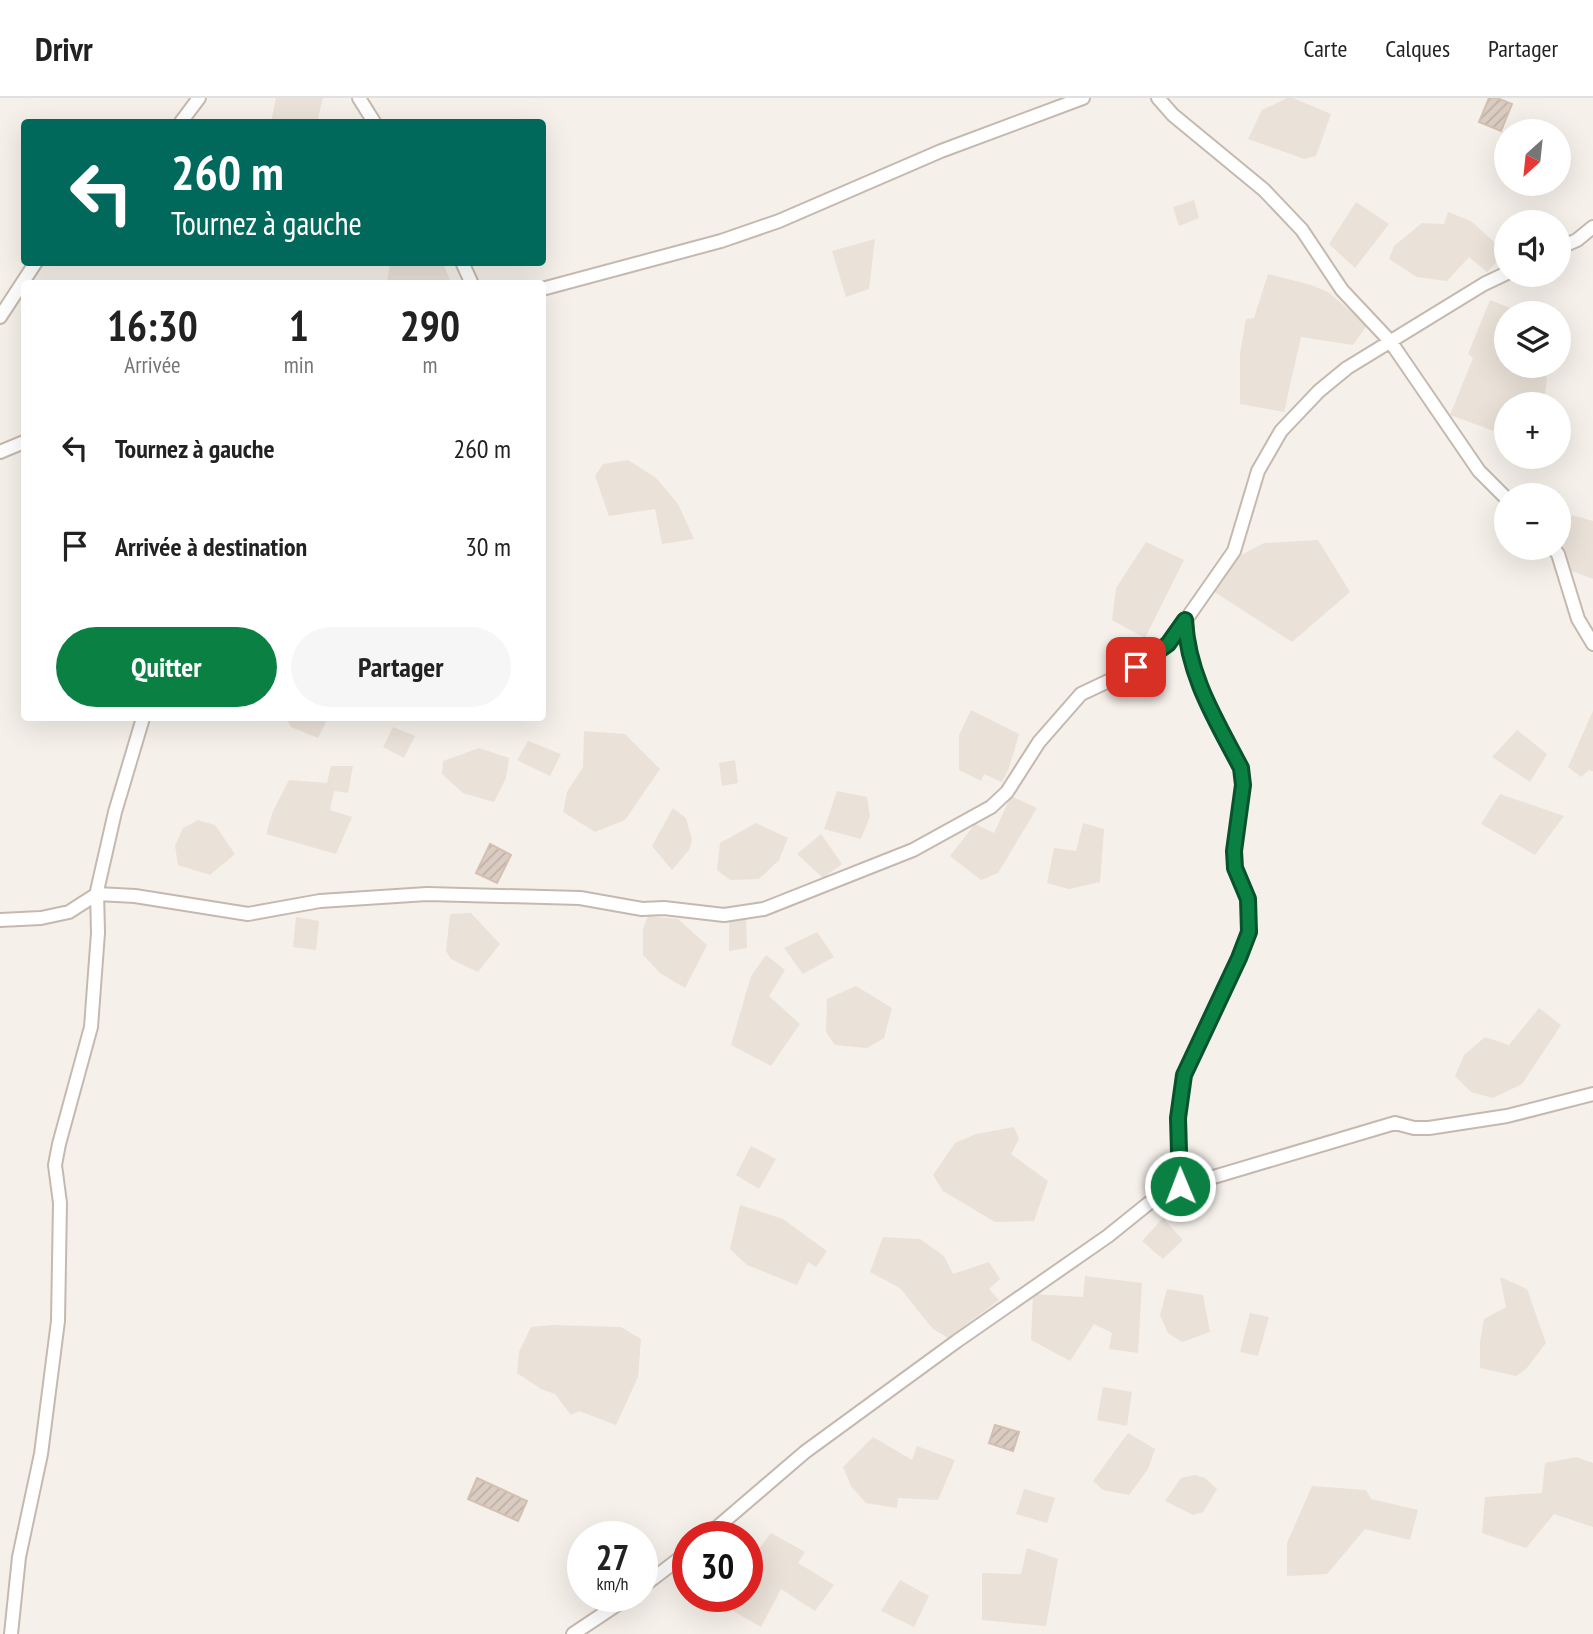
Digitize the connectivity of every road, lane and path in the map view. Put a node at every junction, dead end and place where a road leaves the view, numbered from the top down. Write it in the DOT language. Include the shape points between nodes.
graph roads {
  1 [pos="199,98"];
  2 [pos="359,98"];
  3 [pos="1083,98"];
  4 [pos="1158,98"];
  5 [pos="183,119"];
  6 [pos="372,119"];
  7 [pos="1593,227"];
  8 [pos="1571,243"];
  9 [pos="1494,279"];
  10 [pos="21,285"];
  11 [pos="546,288"];
  12 [pos="0,317"];
  13 [pos="1390,341"];
  14 [pos="21,443"];
  15 [pos="0,452"];
  16 [pos="1494,486"];
  17 [pos="1560,560"];
  18 [pos="1185,620"];
  19 [pos="1593,644"];
  20 [pos="142,721"];
  21 [pos="97,894"];
  22 [pos="0,920"];
  23 [pos="1593,1094"];
  24 [pos="1180,1186"];
  25 [pos="724,1521"];
  26 [pos="672,1564"];
  27 [pos="658,1575"];
  28 [pos="606,1612"];
  29 [pos="11,1634"];
  30 [pos="573,1634"];
  1 -- 5 [label="street"];
  2 -- 6 [label="street"];
  3 -- 11 [label="street" via="941,151 779,221"];
  4 -- 13 [label="street" via="1274,200 1302,230 1342,290"];
  7 -- 8 [label="street"];
  9 -- 13 [label="street"];
  10 -- 12 [label="street"];
  13 -- 16 [label="street"];
  13 -- 18 [label="street" via="1319,391 1281,432 1258,471 1234,551"];
  14 -- 15 [label="street"];
  17 -- 19 [label="street" via="1578,619"];
  18 -- 21 [label="street" via="1168,644 1147,660 1081,695 991,807 913,850 764,909 724,915 642,909 580,898 428,894 320,901 247,914"];
  18 -- 24 [label="street" via="1193,671 1241,768 1234,851 1235,868 1248,899 1249,932 1184,1075 1178,1118"];
  20 -- 21 [label="street"];
  21 -- 22 [label="street" via="69,912"];
  21 -- 29 [label="street" via="91,1027 55,1166 60,1203 58,1321 41,1454 19,1557"];
  23 -- 24 [label="street" via="1507,1116 1429,1128 1395,1123"];
  24 -- 25 [label="street" via="1149,1203 805,1452"];
  26 -- 27 [label="street"];
  28 -- 30 [label="street"];
}
